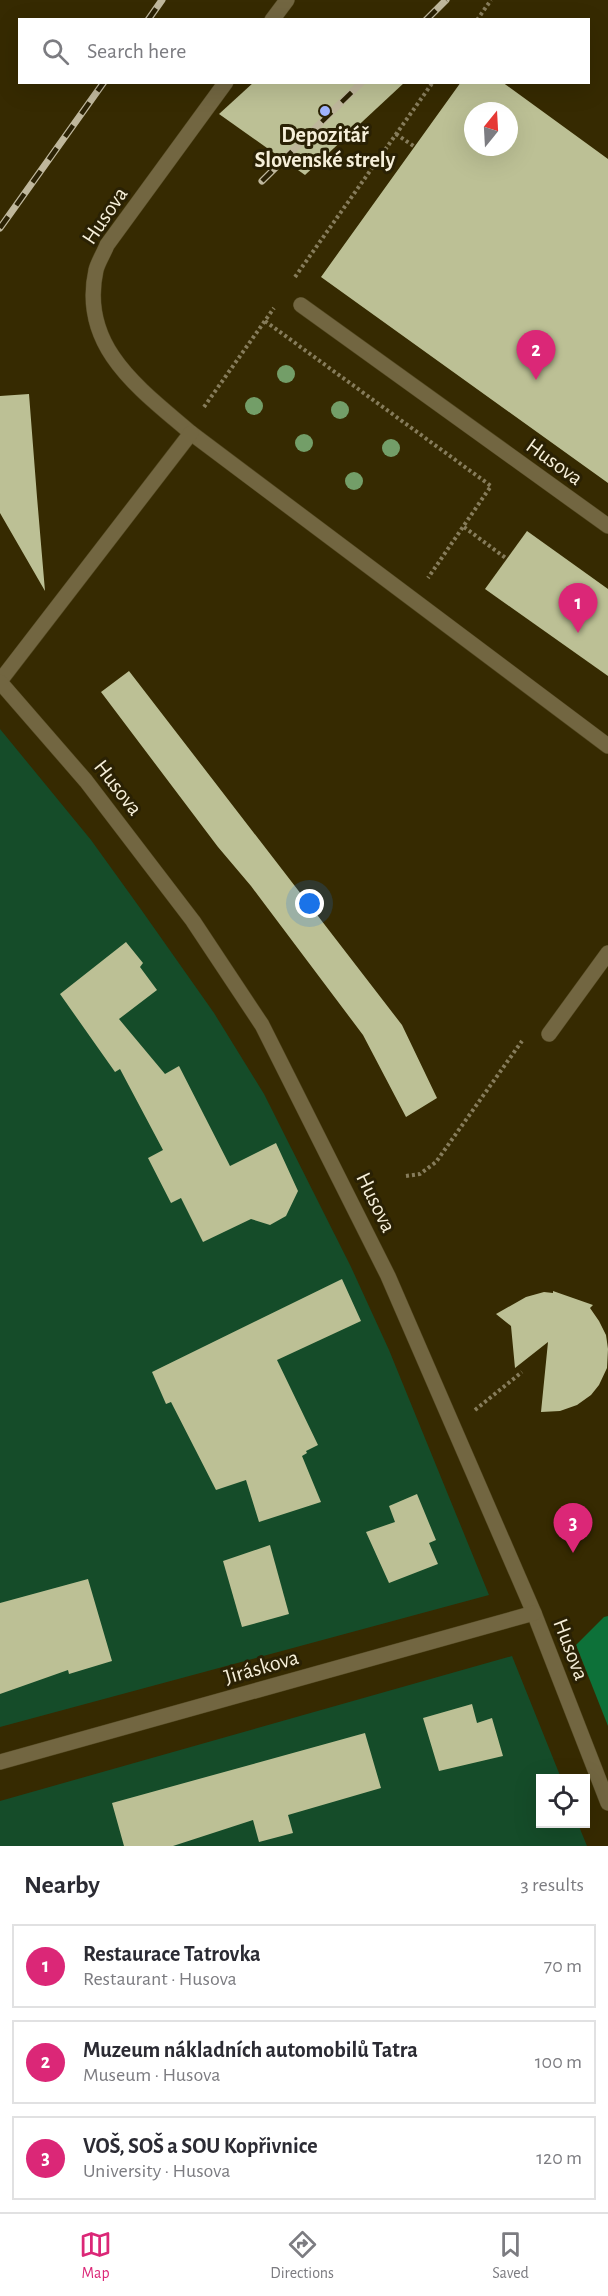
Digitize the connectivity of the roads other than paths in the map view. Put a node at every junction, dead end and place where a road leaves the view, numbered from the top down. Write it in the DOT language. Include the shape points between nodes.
graph roads {
  1 [pos="287,0"];
  2 [pos="274,18"];
  3 [pos="225,84"];
  4 [pos="301,305"];
  5 [pos="191,432"];
  6 [pos="608,526"];
  7 [pos="0,682"];
  8 [pos="608,746"];
  9 [pos="608,952"];
  10 [pos="549,1034"];
  11 [pos="534,1613"];
  12 [pos="0,1762"];
  13 [pos="608,1803"];
  1 -- 2 [label="street"];
  3 -- 5 [label="street, Husova" via="107,245 96,269 96,320 108,352 134,384"];
  4 -- 6 [label="street, Husova"];
  5 -- 7 [label="street, Husova"];
  5 -- 8 [label="street, Husova"];
  7 -- 11 [label="street, Husova" via="86,781 193,921 262,1025 371,1238"];
  9 -- 10 [label="street"];
  11 -- 12 [label="street, Jiráskova"];
  11 -- 13 [label="street, Husova"];
}
